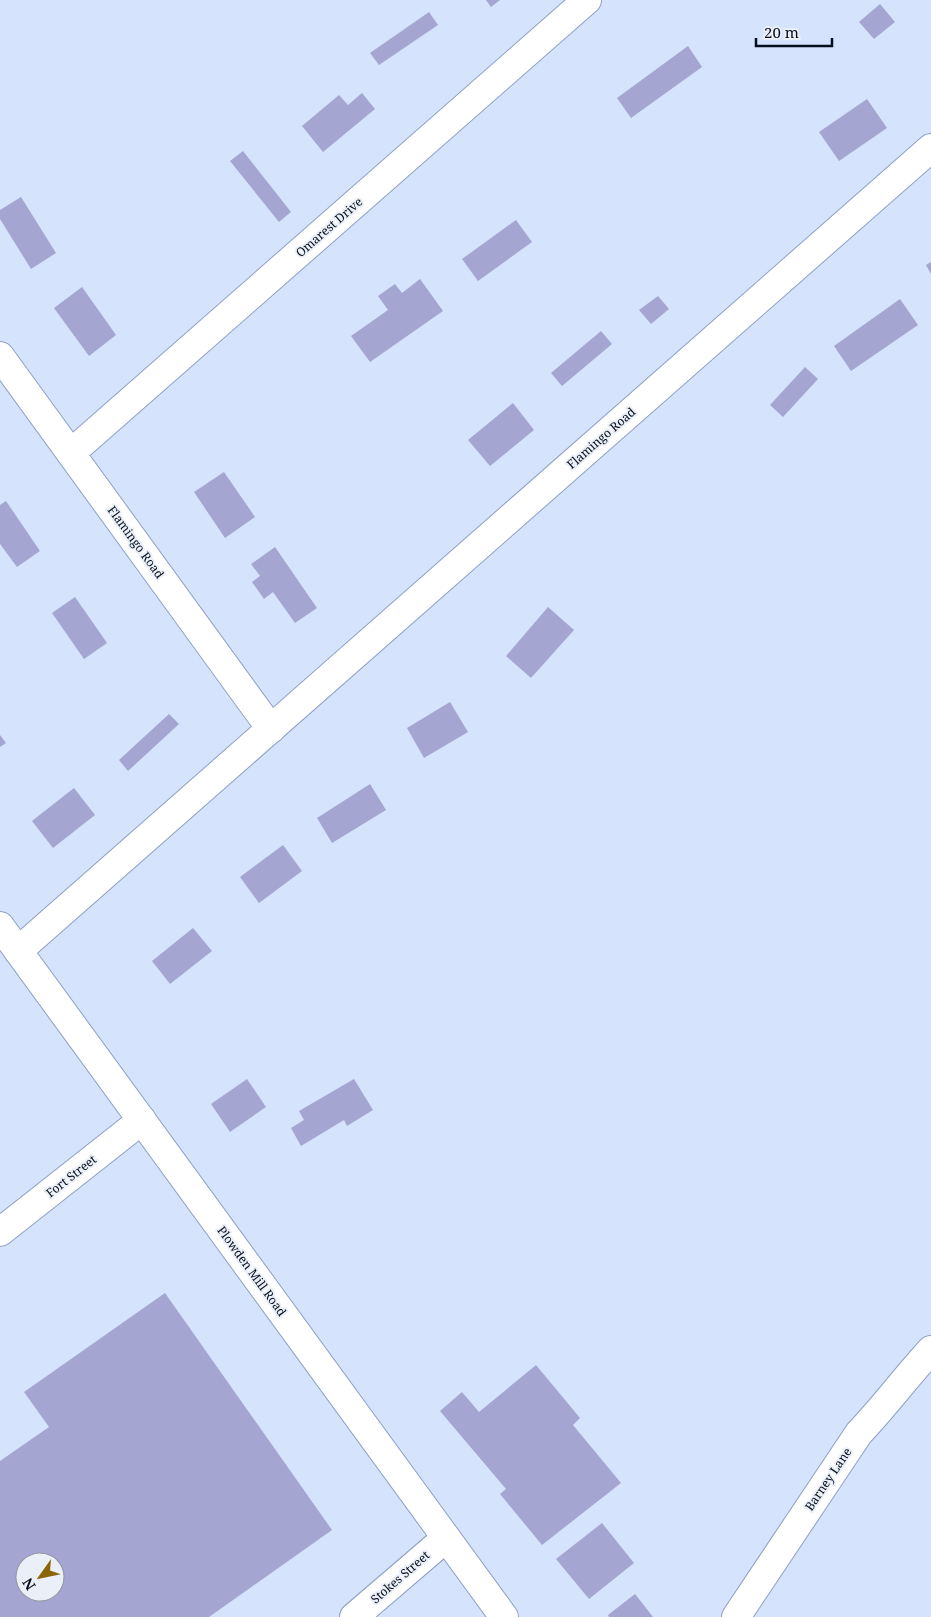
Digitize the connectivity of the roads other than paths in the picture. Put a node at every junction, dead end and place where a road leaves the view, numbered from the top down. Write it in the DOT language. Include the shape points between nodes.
graph roads {
  1 [pos="587,0"];
  2 [pos="931,148"];
  3 [pos="0,356"];
  4 [pos="71,453"];
  5 [pos="271,728"];
  6 [pos="0,926"];
  7 [pos="18,951"];
  8 [pos="142,1120"];
  9 [pos="0,1232"];
  10 [pos="931,1350"];
  11 [pos="446,1538"];
  12 [pos="354,1617"];
  13 [pos="504,1617"];
  14 [pos="736,1617"];
  1 -- 4 [label="street, Omarest Drive"];
  2 -- 5 [label="street, Flamingo Road"];
  3 -- 4 [label="street, Flamingo Road"];
  4 -- 5 [label="street, Flamingo Road"];
  5 -- 7 [label="street, Flamingo Road"];
  6 -- 7 [label="street, Plowden Mill Road"];
  7 -- 8 [label="street, Plowden Mill Road"];
  8 -- 9 [label="street, Fort Street"];
  8 -- 11 [label="street, Plowden Mill Road"];
  10 -- 14 [label="street, Barney Lane" via="858,1433"];
  11 -- 12 [label="street, Stokes Street"];
  11 -- 13 [label="street, Plowden Mill Road"];
}
